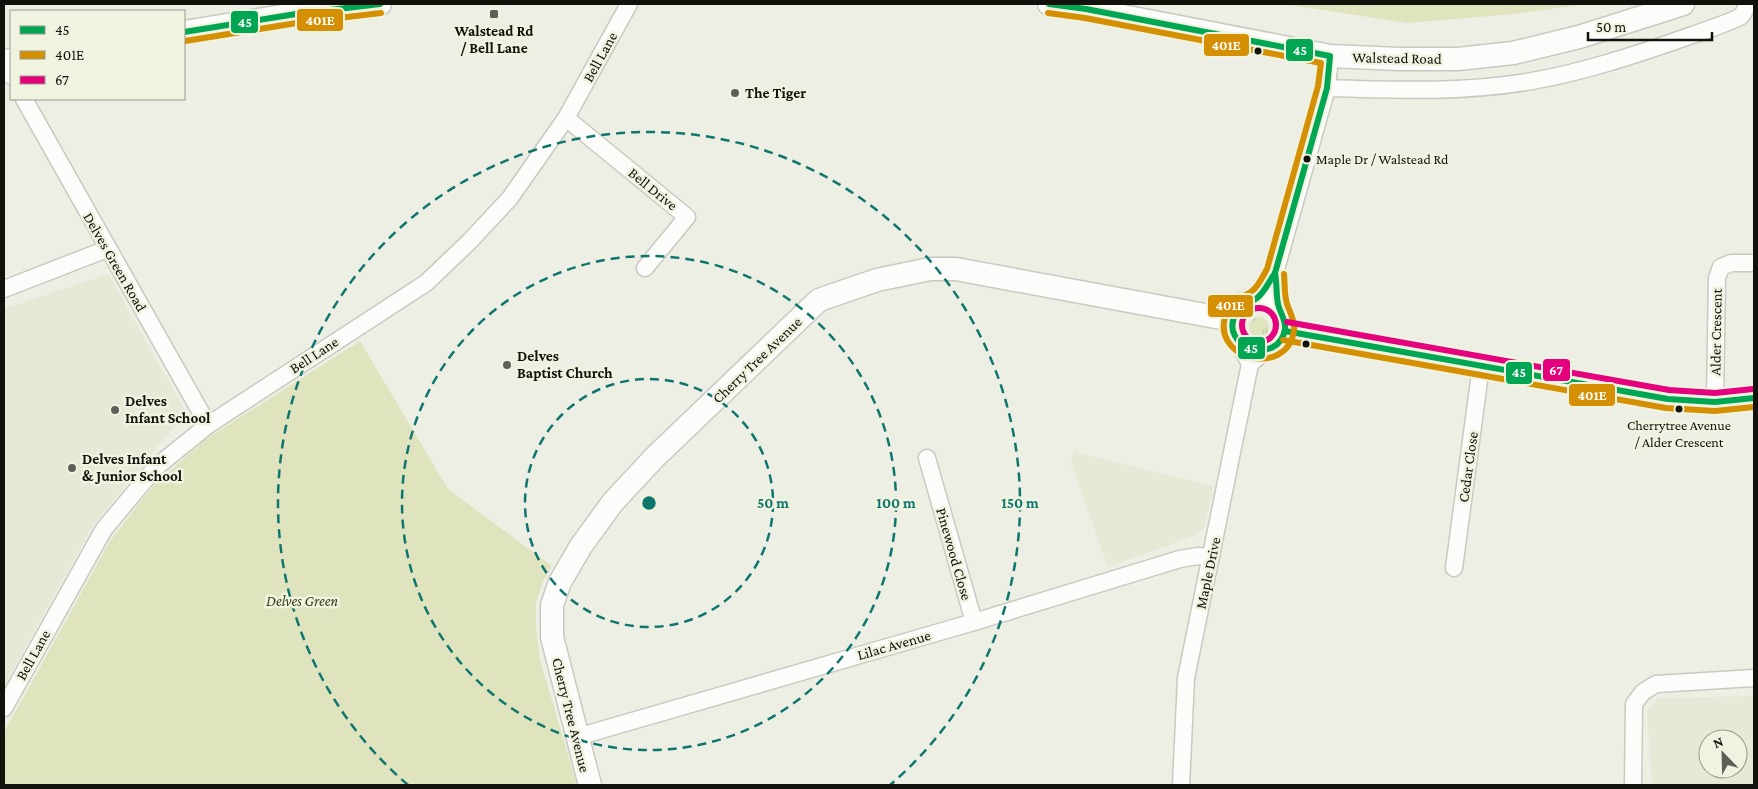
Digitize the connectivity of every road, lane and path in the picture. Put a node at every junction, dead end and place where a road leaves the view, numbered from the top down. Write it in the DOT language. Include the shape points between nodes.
graph roads {
  1 [pos="380,4"];
  2 [pos="629,4"];
  3 [pos="1048,4"];
  4 [pos="1683,4"];
  5 [pos="1747,4"];
  6 [pos="185,32"];
  7 [pos="1330,56"];
  8 [pos="4,62"];
  9 [pos="10,74"];
  10 [pos="1327,88"];
  11 [pos="25,100"];
  12 [pos="566,118"];
  13 [pos="107,249"];
  14 [pos="1754,263"];
  15 [pos="644,268"];
  16 [pos="1276,273"];
  17 [pos="4,289"];
  18 [pos="1258,298"];
  19 [pos="1279,308"];
  20 [pos="1232,320"];
  21 [pos="1285,331"];
  22 [pos="1257,357"];
  23 [pos="1481,366"];
  24 [pos="1754,398"];
  25 [pos="1715,402"];
  26 [pos="208,425"];
  27 [pos="927,458"];
  28 [pos="1211,558"];
  29 [pos="1454,568"];
  30 [pos="974,622"];
  31 [pos="1754,678"];
  32 [pos="4,708"];
  33 [pos="576,737"];
  34 [pos="590,785"];
  35 [pos="1181,785"];
  36 [pos="1633,785"];
  1 -- 6 [label="street"];
  2 -- 12 [label="street, Bell Lane"];
  3 -- 7 [label="street, Walstead Road" via="1086,8"];
  4 -- 7 [label="street, Walstead Road" via="1579,37 1514,52 1458,59"];
  5 -- 10 [label="street, Walstead Road" via="1741,16 1695,34 1641,53 1530,81 1415,90"];
  7 -- 10 [label="street"];
  8 -- 9 [label="street"];
  10 -- 16 [label="street"];
  11 -- 13 [label="street, Delves Green Road"];
  12 -- 15 [label="street, Bell Drive" via="687,217"];
  12 -- 26 [label="street, Bell Lane" via="510,198 426,283"];
  13 -- 17 [label="street"];
  13 -- 26 [label="street, Delves Green Road"];
  14 -- 25 [label="street, Alder Crescent" via="1731,263 1721,267 1717,278"];
  16 -- 18 [label="street"];
  16 -- 19 [label="street"];
  18 -- 19 [label="street" via="1271,301"];
  18 -- 20 [label="street" via="1248,300 1237,309"];
  19 -- 21 [label="street" via="1285,318"];
  20 -- 22 [label="street" via="1232,329 1239,343"];
  20 -- 33 [label="street, Cherry Tree Avenue" via="956,269 930,269 878,280 819,300 655,457 613,502 560,582 552,605 552,637"];
  21 -- 22 [label="street" via="1276,345"];
  21 -- 23 [label="street"];
  22 -- 28 [label="street, Maple Drive"];
  23 -- 25 [label="street" via="1668,399"];
  23 -- 29 [label="street, Cedar Close"];
  24 -- 25 [label="street"];
  26 -- 32 [label="street, Bell Lane" via="155,468 104,529"];
  27 -- 30 [label="street, Pinewood Close"];
  28 -- 30 [label="street, Lilac Avenue" via="1180,559"];
  28 -- 35 [label="street, Maple Drive" via="1186,678"];
  30 -- 33 [label="street, Lilac Avenue"];
  31 -- 36 [label="street" via="1656,684 1644,692 1634,704"];
  33 -- 34 [label="street, Cherry Tree Avenue"];
}
